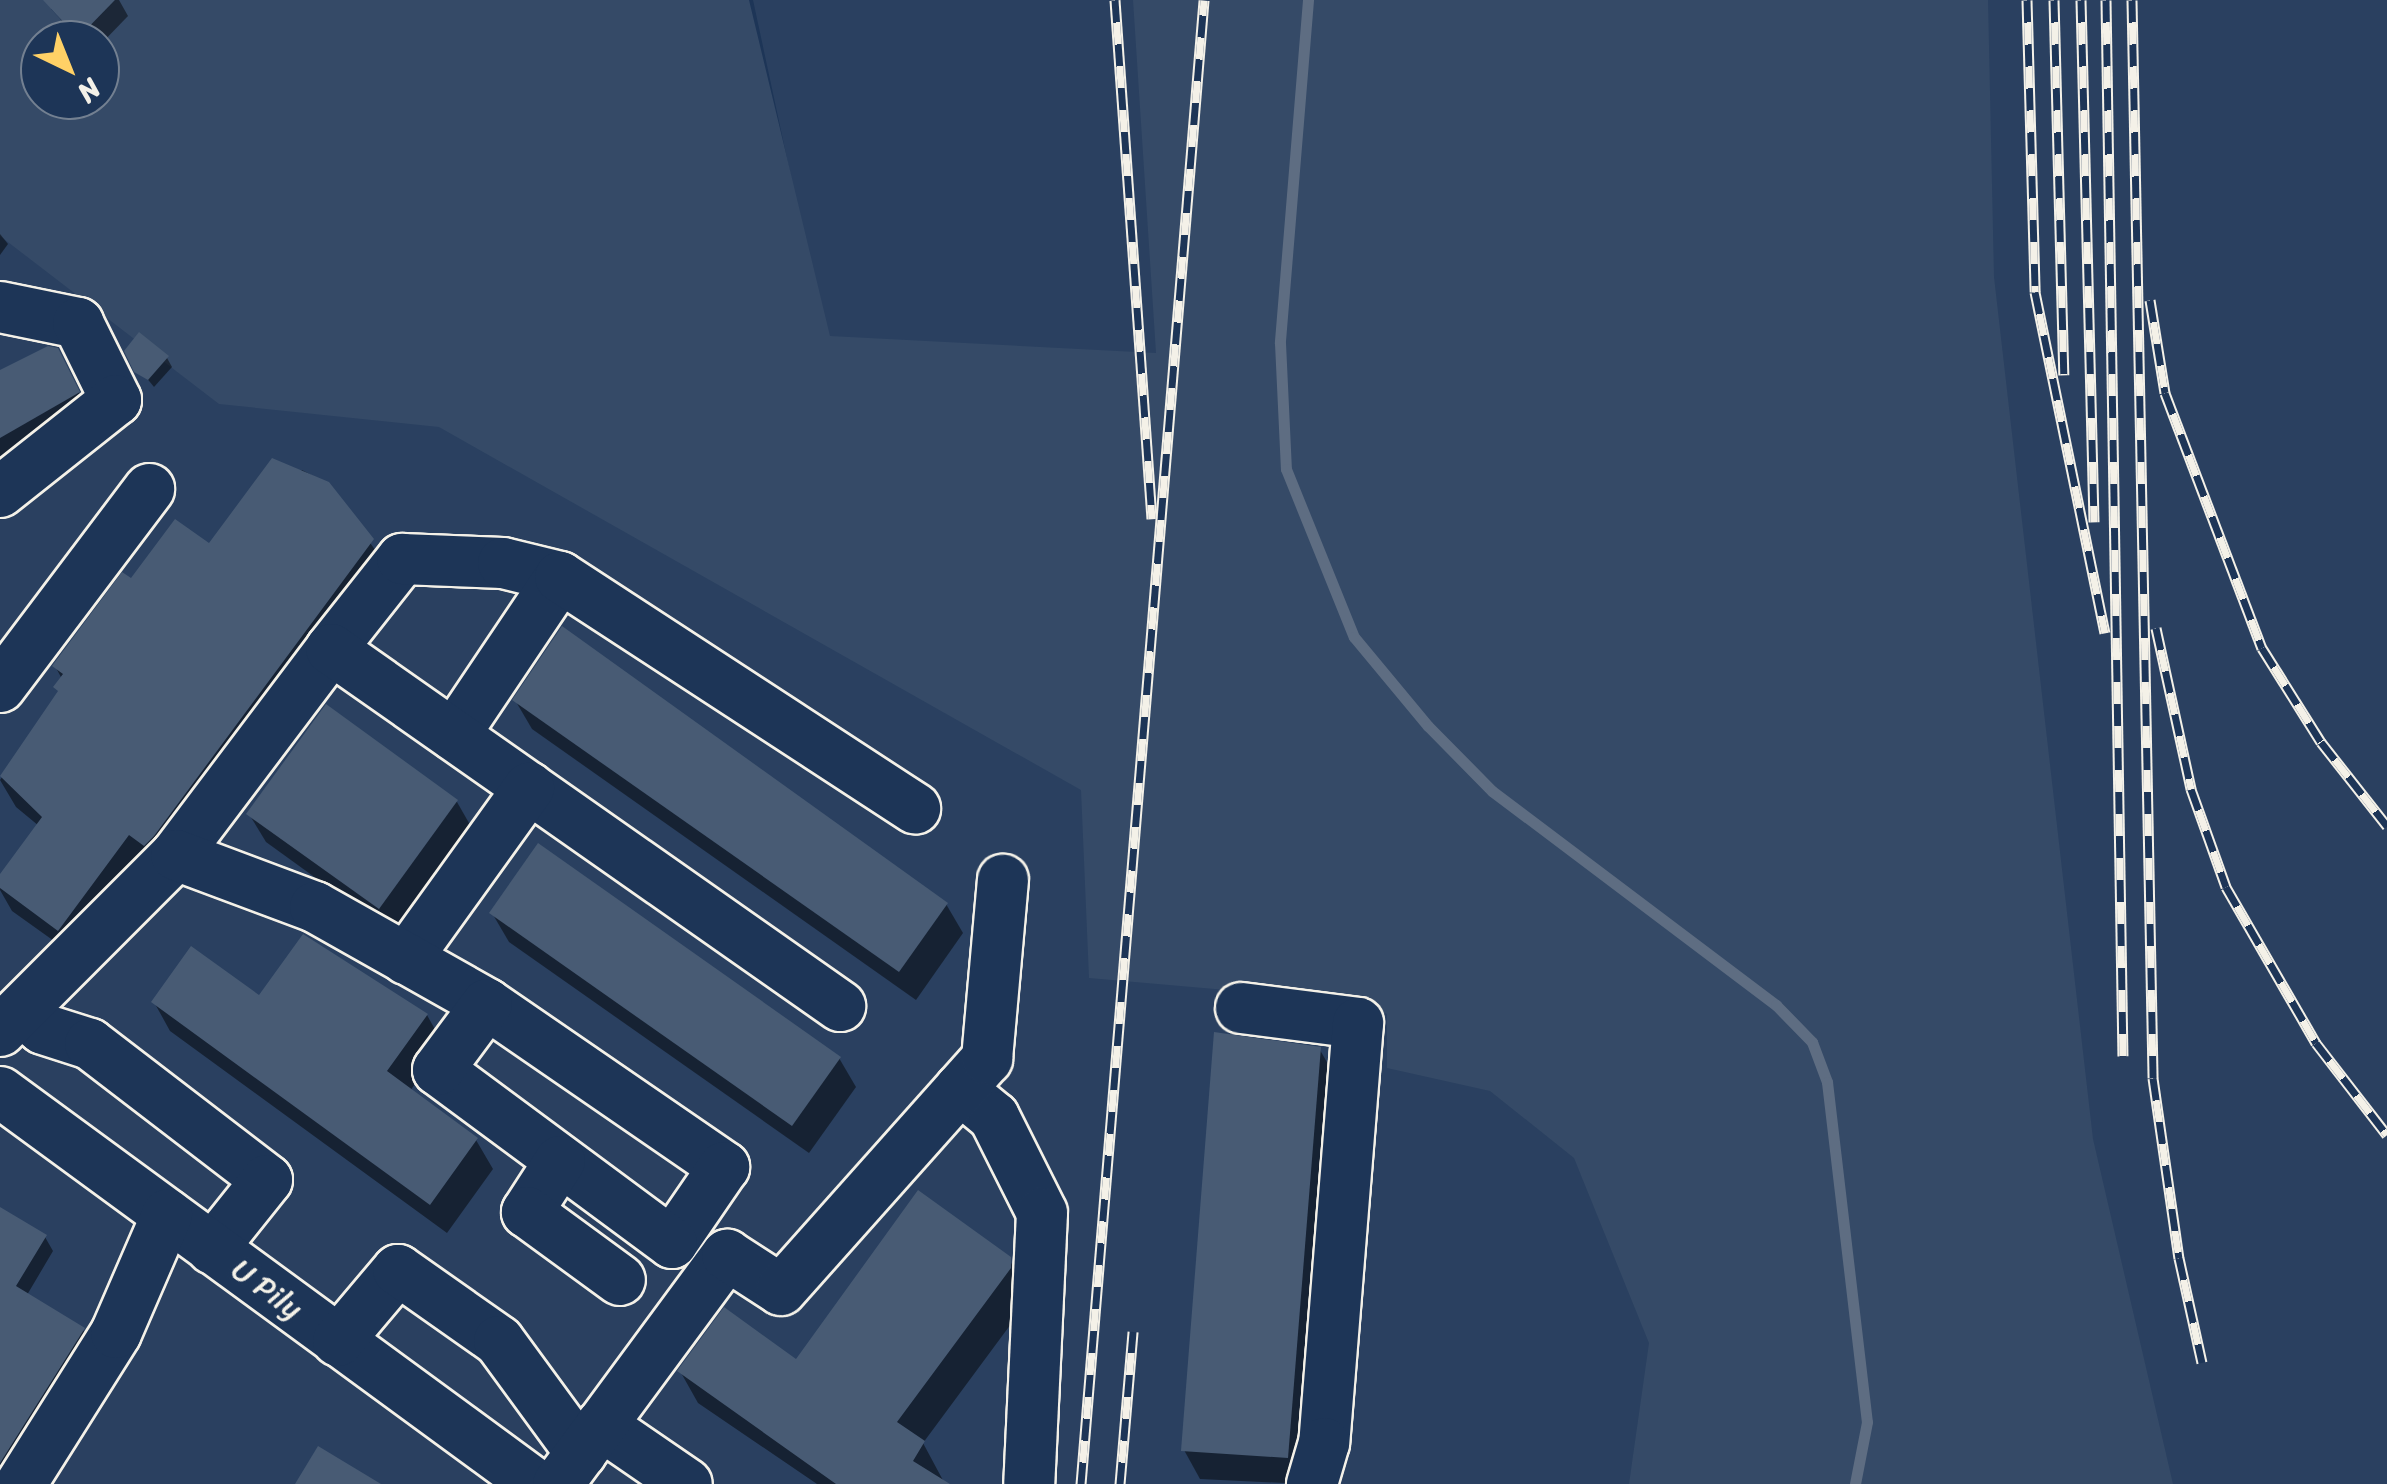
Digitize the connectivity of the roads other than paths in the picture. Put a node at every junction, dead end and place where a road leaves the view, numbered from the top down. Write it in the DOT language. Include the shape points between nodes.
graph roads {
  1 [pos="0,308"];
  2 [pos="149,489"];
  3 [pos="0,492"];
  4 [pos="560,577"];
  5 [pos="331,649"];
  6 [pos="0,687"];
  7 [pos="454,735"];
  8 [pos="529,788"];
  9 [pos="915,808"];
  10 [pos="176,855"];
  11 [pos="1003,880"];
  12 [pos="406,959"];
  13 [pos="486,1004"];
  14 [pos="840,1006"];
  15 [pos="1241,1008"];
  16 [pos="10,1021"];
  17 [pos="960,1090"];
  18 [pos="0,1092"];
  19 [pos="560,1162"];
  20 [pos="166,1215"];
  21 [pos="212,1249"];
  22 [pos="620,1280"];
  23 [pos="338,1341"];
  24 [pos="580,1454"];
  25 [pos="21,1484"];
  26 [pos="534,1484"];
  27 [pos="687,1484"];
  28 [pos="1029,1484"];
  29 [pos="1312,1484"];
  1 -- 3 [label="street" via="78,322 116,400"];
  2 -- 6 [label="street"];
  4 -- 5 [label="street" via="503,563 402,559"];
  4 -- 7 [label="street"];
  4 -- 9 [label="street"];
  5 -- 7 [label="street"];
  5 -- 10 [label="street"];
  7 -- 8 [label="street"];
  8 -- 12 [label="street"];
  8 -- 14 [label="street"];
  10 -- 12 [label="street" via="315,907"];
  10 -- 16 [label="street"];
  11 -- 17 [label="street" via="988,1059"];
  12 -- 13 [label="street"];
  13 -- 19 [label="street" via="438,1070"];
  13 -- 19 [label="street" via="724,1167 672,1243"];
  15 -- 29 [label="street" via="1358,1023 1324,1443"];
  16 -- 21 [label="street" via="90,1044 266,1180"];
  17 -- 24 [label="street" via="781,1290 726,1254"];
  17 -- 28 [label="street" via="994,1118 1042,1214"];
  18 -- 20 [label="street, U Pily"];
  19 -- 22 [label="street" via="527,1212"];
  20 -- 21 [label="street, U Pily"];
  20 -- 25 [label="street" via="116,1334"];
  21 -- 23 [label="street, U Pily"];
  23 -- 24 [label="street" via="398,1270 499,1342"];
  23 -- 26 [label="street, U Pily"];
  24 -- 27 [label="street"];
}
